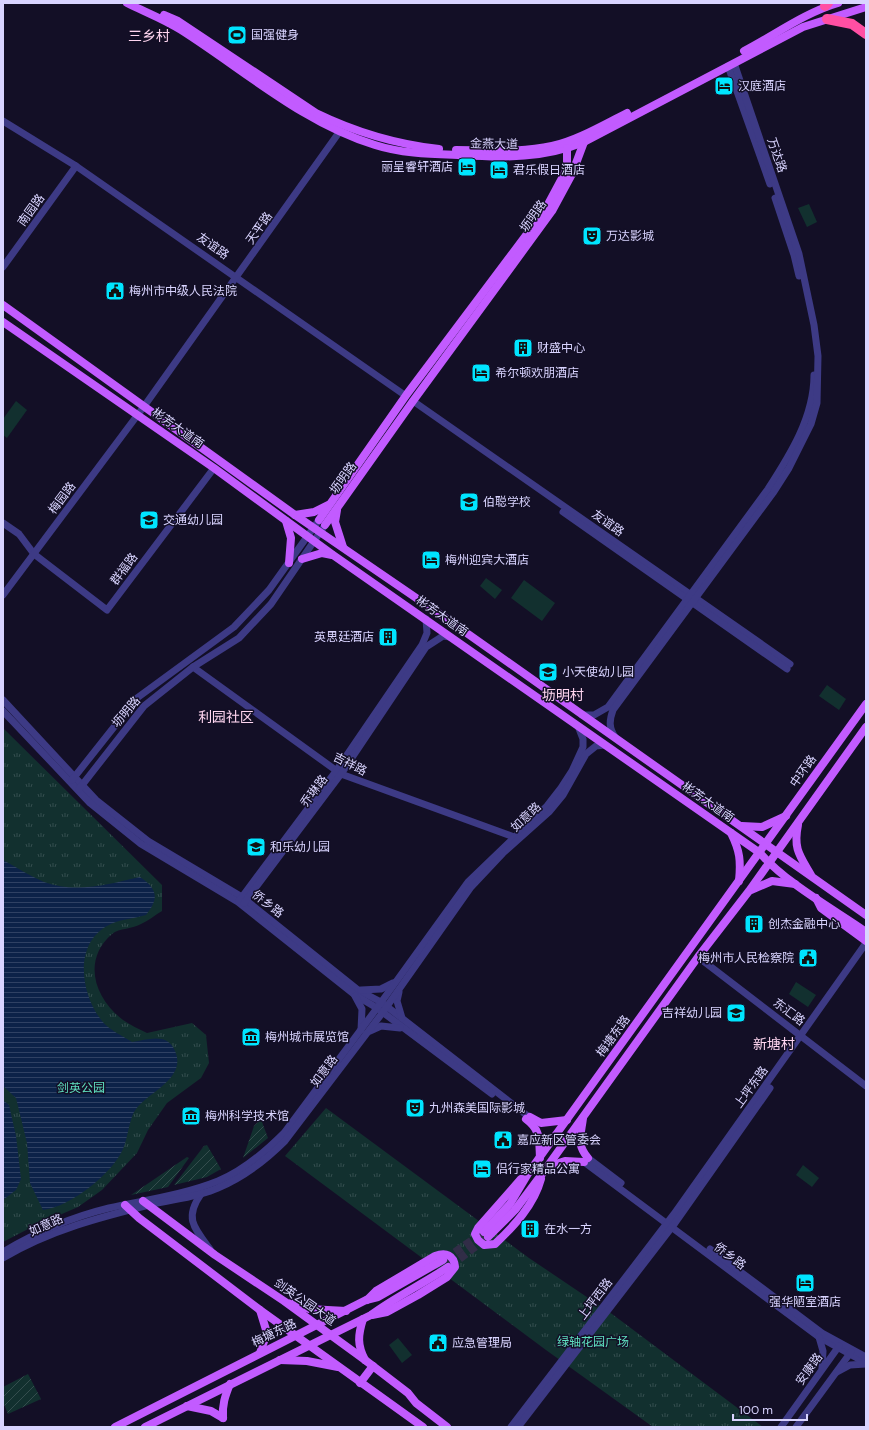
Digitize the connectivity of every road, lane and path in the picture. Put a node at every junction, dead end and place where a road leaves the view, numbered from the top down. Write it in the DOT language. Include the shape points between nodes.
graph roads {
  1 [pos="127,3"];
  2 [pos="138,3"];
  3 [pos="838,3"];
  4 [pos="827,5"];
  5 [pos="866,7"];
  6 [pos="813,12"];
  7 [pos="827,19"];
  8 [pos="817,22"];
  9 [pos="866,34"];
  10 [pos="731,64"];
  11 [pos="3,121"];
  12 [pos="340,131"];
  13 [pos="584,142"];
  14 [pos="567,148"];
  15 [pos="76,166"];
  16 [pos="3,267"];
  17 [pos="238,277"];
  18 [pos="3,305"];
  19 [pos="3,322"];
  20 [pos="410,400"];
  21 [pos="145,405"];
  22 [pos="138,415"];
  23 [pos="214,468"];
  24 [pos="334,506"];
  25 [pos="295,515"];
  26 [pos="286,521"];
  27 [pos="3,522"];
  28 [pos="320,526"];
  29 [pos="310,539"];
  30 [pos="344,548"];
  31 [pos="34,554"];
  32 [pos="334,555"];
  33 [pos="302,559"];
  34 [pos="289,563"];
  35 [pos="3,595"];
  36 [pos="692,599"];
  37 [pos="426,619"];
  38 [pos="450,637"];
  39 [pos="424,646"];
  40 [pos="788,666"];
  41 [pos="193,667"];
  42 [pos="3,700"];
  43 [pos="866,704"];
  44 [pos="3,711"];
  45 [pos="582,715"];
  46 [pos="578,726"];
  47 [pos="866,727"];
  48 [pos="862,737"];
  49 [pos="617,739"];
  50 [pos="604,745"];
  51 [pos="584,753"];
  52 [pos="338,773"];
  53 [pos="71,780"];
  54 [pos="80,788"];
  55 [pos="786,816"];
  56 [pos="798,822"];
  57 [pos="740,826"];
  58 [pos="731,832"];
  59 [pos="517,837"];
  60 [pos="766,845"];
  61 [pos="760,853"];
  62 [pos="776,853"];
  63 [pos="769,863"];
  64 [pos="812,877"];
  65 [pos="739,883"];
  66 [pos="798,885"];
  67 [pos="749,890"];
  68 [pos="816,897"];
  69 [pos="242,901"];
  70 [pos="866,915"];
  71 [pos="866,932"];
  72 [pos="866,942"];
  73 [pos="866,949"];
  74 [pos="698,957"];
  75 [pos="398,984"];
  76 [pos="356,992"];
  77 [pos="382,1007"];
  78 [pos="402,1018"];
  79 [pos="406,1030"];
  80 [pos="364,1032"];
  81 [pos="803,1037"];
  82 [pos="866,1086"];
  83 [pos="583,1117"];
  84 [pos="528,1118"];
  85 [pos="567,1120"];
  86 [pos="540,1158"];
  87 [pos="586,1160"];
  88 [pos="548,1167"];
  89 [pos="529,1172"];
  90 [pos="542,1174"];
  91 [pos="201,1194"];
  92 [pos="146,1203"];
  93 [pos="128,1208"];
  94 [pos="671,1223"];
  95 [pos="3,1252"];
  96 [pos="215,1255"];
  97 [pos="3,1258"];
  98 [pos="366,1300"];
  99 [pos="284,1301"];
  100 [pos="260,1310"];
  101 [pos="349,1311"];
  102 [pos="371,1315"];
  103 [pos="363,1319"];
  104 [pos="318,1326"];
  105 [pos="330,1335"];
  106 [pos="296,1336"];
  107 [pos="819,1337"];
  108 [pos="309,1345"];
  109 [pos="839,1346"];
  110 [pos="850,1352"];
  111 [pos="260,1353"];
  112 [pos="866,1357"];
  113 [pos="277,1360"];
  114 [pos="365,1360"];
  115 [pos="866,1364"];
  116 [pos="373,1366"];
  117 [pos="341,1368"];
  118 [pos="835,1373"];
  119 [pos="819,1374"];
  120 [pos="360,1383"];
  121 [pos="230,1384"];
  122 [pos="827,1384"];
  123 [pos="187,1406"];
  124 [pos="115,1427"];
  125 [pos="145,1427"];
  126 [pos="423,1427"];
  127 [pos="447,1427"];
  128 [pos="511,1427"];
  129 [pos="518,1427"];
  130 [pos="781,1427"];
  131 [pos="796,1427"];
  1 -- 12 [label="main road, 金燕大道" via="180,30 304,113"];
  2 -- 6 [label="main road, 金燕大道" via="178,21 309,109 353,131 393,142 454,150 525,150 552,146 578,136 762,42"];
  3 -- 4 [label="main road, 金燕大道"];
  4 -- 6 [label="main road, 金燕大道"];
  5 -- 7 [label="main road, 金燕大道"];
  6 -- 8 [label="main road"];
  7 -- 8 [label="main road, 金燕大道"];
  7 -- 9 [label="highway" via="852,24"];
  8 -- 10 [label="main road, 金燕大道"];
  10 -- 13 [label="main road, 金燕大道"];
  10 -- 36 [label="street, 万达路" via="797,255 814,325 818,356 817,403 811,424 789,468 773,493"];
  11 -- 15 [label="street, 友谊路"];
  12 -- 14 [label="main road, 金燕大道" via="376,146 438,154 525,157"];
  12 -- 17 [label="street, 天平路"];
  13 -- 14 [label="main road, 金燕大道"];
  13 -- 20 [label="main road, 坜明路" via="572,174 552,211"];
  14 -- 20 [label="main road, 坜明路" via="567,169 545,210"];
  15 -- 16 [label="street, 南园路"];
  15 -- 17 [label="street, 友谊路"];
  17 -- 20 [label="street, 友谊路"];
  17 -- 21 [label="street, 天平路"];
  18 -- 21 [label="main road, 彬芳大道南"];
  19 -- 22 [label="main road, 彬芳大道南"];
  20 -- 24 [label="main road, 坜明路"];
  20 -- 36 [label="street, 友谊路"];
  21 -- 22 [label="street, 天平路"];
  21 -- 25 [label="main road, 彬芳大道南"];
  22 -- 23 [label="main road, 彬芳大道南"];
  22 -- 31 [label="street, 梅园路"];
  23 -- 26 [label="main road, 彬芳大道南"];
  23 -- 31 [label="street, 群福路" via="106,610"];
  24 -- 25 [label="main road"];
  24 -- 28 [label="main road, 坜明路"];
  24 -- 30 [label="main road" via="335,522"];
  25 -- 28 [label="main road, 彬芳大道南"];
  26 -- 29 [label="main road, 彬芳大道南"];
  26 -- 34 [label="main road" via="291,538"];
  27 -- 31 [label="street" via="19,534"];
  28 -- 29 [label="street, 坜明路"];
  28 -- 30 [label="main road, 彬芳大道南"];
  29 -- 32 [label="main road, 彬芳大道南"];
  29 -- 33 [label="street, 坜明路"];
  29 -- 34 [label="street, 坜明路"];
  30 -- 45 [label="main road, 彬芳大道南"];
  31 -- 35 [label="street, 梅园路"];
  32 -- 33 [label="main road" via="322,553"];
  32 -- 37 [label="main road, 彬芳大道南"];
  33 -- 41 [label="street, 坜明路" via="271,604 239,638"];
  34 -- 53 [label="street, 坜明路" via="269,590 234,626 138,698"];
  36 -- 40 [label="street, 友谊路"];
  36 -- 45 [label="street" via="608,707 594,715"];
  36 -- 49 [label="street" via="613,710 610,720 611,731"];
  37 -- 38 [label="main road, 彬芳大道南"];
  37 -- 39 [label="street" via="427,633"];
  38 -- 39 [label="street" via="442,636"];
  38 -- 46 [label="main road, 彬芳大道南"];
  39 -- 52 [label="street, 乔琳路"];
  41 -- 52 [label="street, 吉祥路"];
  41 -- 54 [label="street, 坜明路" via="144,706"];
  42 -- 53 [label="street, 侨乡路"];
  43 -- 55 [label="main road, 中环路"];
  44 -- 53 [label="street, 侨乡路"];
  45 -- 49 [label="main road, 彬芳大道南"];
  46 -- 50 [label="main road, 彬芳大道南"];
  46 -- 51 [label="street" via="583,739"];
  47 -- 48 [label="main road"];
  48 -- 56 [label="main road"];
  49 -- 57 [label="main road, 彬芳大道南"];
  50 -- 51 [label="street" via="596,746"];
  50 -- 58 [label="main road, 彬芳大道南"];
  51 -- 59 [label="street, 如意路" via="563,795 549,812"];
  52 -- 59 [label="street, 吉祥路"];
  52 -- 69 [label="street, 乔琳路"];
  53 -- 54 [label="street, 侨乡路"];
  54 -- 69 [label="street, 侨乡路" via="90,803 141,844"];
  55 -- 57 [label="main road" via="762,827"];
  55 -- 60 [label="main road, 中环路"];
  56 -- 62 [label="main road"];
  56 -- 64 [label="main road" via="796,849"];
  57 -- 60 [label="main road, 彬芳大道南"];
  58 -- 61 [label="main road, 彬芳大道南"];
  58 -- 65 [label="main road" via="741,861"];
  59 -- 75 [label="street, 如意路" via="471,887"];
  60 -- 61 [label="main road, 中环路"];
  60 -- 62 [label="main road, 彬芳大道南"];
  61 -- 63 [label="main road, 彬芳大道南"];
  61 -- 65 [label="main road, 梅塘东路"];
  62 -- 63 [label="main road, 梅塘东路"];
  62 -- 64 [label="main road, 彬芳大道南"];
  63 -- 66 [label="main road, 彬芳大道南"];
  63 -- 67 [label="main road, 梅塘东路"];
  64 -- 70 [label="main road, 彬芳大道南"];
  65 -- 85 [label="main road, 梅塘东路"];
  66 -- 67 [label="main road" via="772,881"];
  66 -- 68 [label="main road, 彬芳大道南"];
  67 -- 74 [label="main road, 梅塘东路"];
  68 -- 71 [label="main road, 彬芳大道南"];
  68 -- 72 [label="main road" via="821,908"];
  69 -- 76 [label="street, 侨乡路"];
  72 -- 81 [label="street, 上坪东路"];
  73 -- 81 [label="street, 上坪东路"];
  74 -- 81 [label="street, 东汇路"];
  74 -- 83 [label="main road, 梅塘东路"];
  75 -- 76 [label="street"];
  75 -- 77 [label="street, 如意路"];
  75 -- 78 [label="street" via="397,1001"];
  76 -- 77 [label="street, 侨乡路"];
  76 -- 80 [label="street" via="362,1009"];
  77 -- 78 [label="street, 侨乡路"];
  77 -- 79 [label="street, 侨乡路"];
  77 -- 80 [label="street, 如意路"];
  78 -- 84 [label="street, 侨乡路"];
  79 -- 80 [label="street" via="394,1026 381,1026"];
  79 -- 84 [label="street, 侨乡路"];
  80 -- 91 [label="street, 如意路" via="285,1141 266,1160 246,1174"];
  80 -- 92 [label="street, 如意路" via="284,1133 257,1158 218,1181"];
  81 -- 82 [label="street, 东汇路"];
  81 -- 94 [label="street, 上坪东路"];
  83 -- 87 [label="main road" via="580,1149"];
  83 -- 88 [label="main road, 梅塘东路"];
  84 -- 85 [label="main road" via="541,1123"];
  84 -- 86 [label="main road" via="538,1135"];
  85 -- 86 [label="main road, 梅塘东路"];
  86 -- 89 [label="main road, 梅塘东路"];
  87 -- 88 [label="main road" via="566,1161"];
  87 -- 94 [label="street, 侨乡路"];
  88 -- 90 [label="main road, 梅塘东路"];
  89 -- 90 [label="main road, 梅塘东路" via="510,1204 486,1235 515,1210"];
  89 -- 90 [label="main road" via="518,1181 478,1228 475,1234 484,1245 495,1244 523,1215 538,1191"];
  91 -- 92 [label="street, 如意路"];
  91 -- 96 [label="street" via="191,1212 192,1220 196,1230"];
  92 -- 93 [label="street, 如意路"];
  92 -- 96 [label="main road, 剑英公园大道"];
  93 -- 95 [label="street, 如意路" via="108,1208 71,1220"];
  93 -- 97 [label="street, 如意路" via="42,1237"];
  93 -- 100 [label="main road"];
  94 -- 107 [label="street, 侨乡路"];
  94 -- 109 [label="street, 侨乡路"];
  94 -- 128 [label="street, 上坪西路"];
  94 -- 129 [label="street, 上坪西路"];
  96 -- 99 [label="main road, 剑英公园大道"];
  98 -- 101 [label="main road, 梅塘东路"];
  98 -- 102 [label="main road, 梅塘东路" via="378,1297 445,1264 421,1285"];
  98 -- 102 [label="main road" via="376,1291 442,1253 448,1254 455,1263 447,1277 386,1312"];
  99 -- 101 [label="main road" via="309,1309"];
  99 -- 104 [label="main road, 剑英公园大道"];
  100 -- 106 [label="main road"];
  100 -- 111 [label="main road" via="267,1333"];
  101 -- 104 [label="main road, 梅塘东路"];
  102 -- 103 [label="main road, 梅塘东路"];
  103 -- 105 [label="main road, 梅塘东路"];
  103 -- 114 [label="main road" via="358,1337 360,1351"];
  104 -- 105 [label="main road, 剑英公园大道"];
  104 -- 106 [label="main road, 梅塘东路"];
  105 -- 108 [label="main road, 梅塘东路"];
  105 -- 114 [label="main road, 剑英公园大道"];
  106 -- 108 [label="main road"];
  106 -- 111 [label="main road, 梅塘东路"];
  107 -- 109 [label="street, 侨乡路"];
  107 -- 119 [label="street" via="824,1351"];
  108 -- 113 [label="main road, 梅塘东路"];
  108 -- 117 [label="main road"];
  109 -- 110 [label="street, 侨乡路"];
  109 -- 119 [label="street, 安康路"];
  110 -- 112 [label="street, 侨乡路"];
  110 -- 115 [label="street, 侨乡路"];
  110 -- 118 [label="street, 安康路"];
  111 -- 124 [label="main road, 梅塘东路"];
  113 -- 117 [label="main road" via="307,1361"];
  113 -- 121 [label="main road, 梅塘东路"];
  114 -- 116 [label="main road, 剑英公园大道"];
  115 -- 118 [label="street" via="850,1366"];
  116 -- 120 [label="main road"];
  116 -- 127 [label="main road, 剑英公园大道"];
  117 -- 120 [label="main road"];
  118 -- 122 [label="street, 安康路"];
  119 -- 122 [label="street"];
  119 -- 130 [label="street, 安康路"];
  120 -- 126 [label="main road"];
  121 -- 123 [label="main road, 梅塘东路"];
  121 -- 123 [label="main road" via="222,1408 223,1418 211,1411"];
  122 -- 131 [label="street, 安康路"];
  123 -- 125 [label="main road, 梅塘东路"];
}
